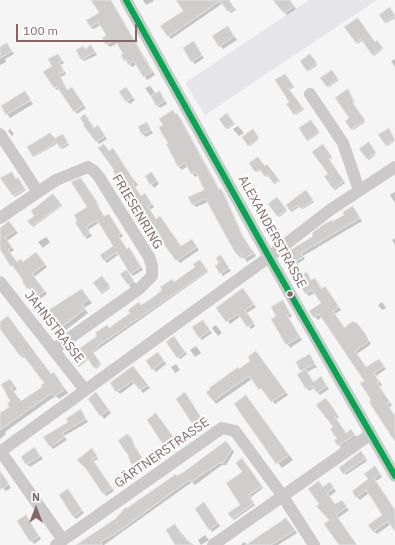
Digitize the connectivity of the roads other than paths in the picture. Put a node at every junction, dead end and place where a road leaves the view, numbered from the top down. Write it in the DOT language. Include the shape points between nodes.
graph roads {
  1 [pos="126,0"];
  2 [pos="310,94"];
  3 [pos="0,135"];
  4 [pos="395,167"];
  5 [pos="360,190"];
  6 [pos="38,192"];
  7 [pos="1,215"];
  8 [pos="269,257"];
  9 [pos="0,282"];
  10 [pos="54,350"];
  11 [pos="85,390"];
  12 [pos="371,434"];
  13 [pos="0,452"];
  14 [pos="395,476"];
  15 [pos="282,495"];
  16 [pos="59,543"];
  17 [pos="213,545"];
  18 [pos="314,545"];
  1 -- 8 [label="street, ALEXANDERSTRASSE"];
  2 -- 5 [label="street" via="343,143"];
  3 -- 6 [label="street"];
  4 -- 5 [label="street"];
  5 -- 8 [label="street"];
  6 -- 7 [label="street, FRIESENRING"];
  6 -- 10 [label="street, FRIESENRING" via="88,167 94,171 149,257 152,266 152,276 139,289"];
  8 -- 11 [label="street"];
  8 -- 12 [label="street, ALEXANDERSTRASSE"];
  9 -- 10 [label="street, JAHNSTRASSE"];
  10 -- 11 [label="street, JAHNSTRASSE"];
  11 -- 13 [label="street"];
  12 -- 14 [label="street, ALEXANDERSTRASSE"];
  12 -- 15 [label="street"];
  13 -- 16 [label="street, GÄRTNERSTRASSE"];
  15 -- 16 [label="street, GÄRTNERSTRASSE" via="235,431 222,428"];
  15 -- 17 [label="street"];
  15 -- 18 [label="street, GÄRTNERSTRASSE"];
}
